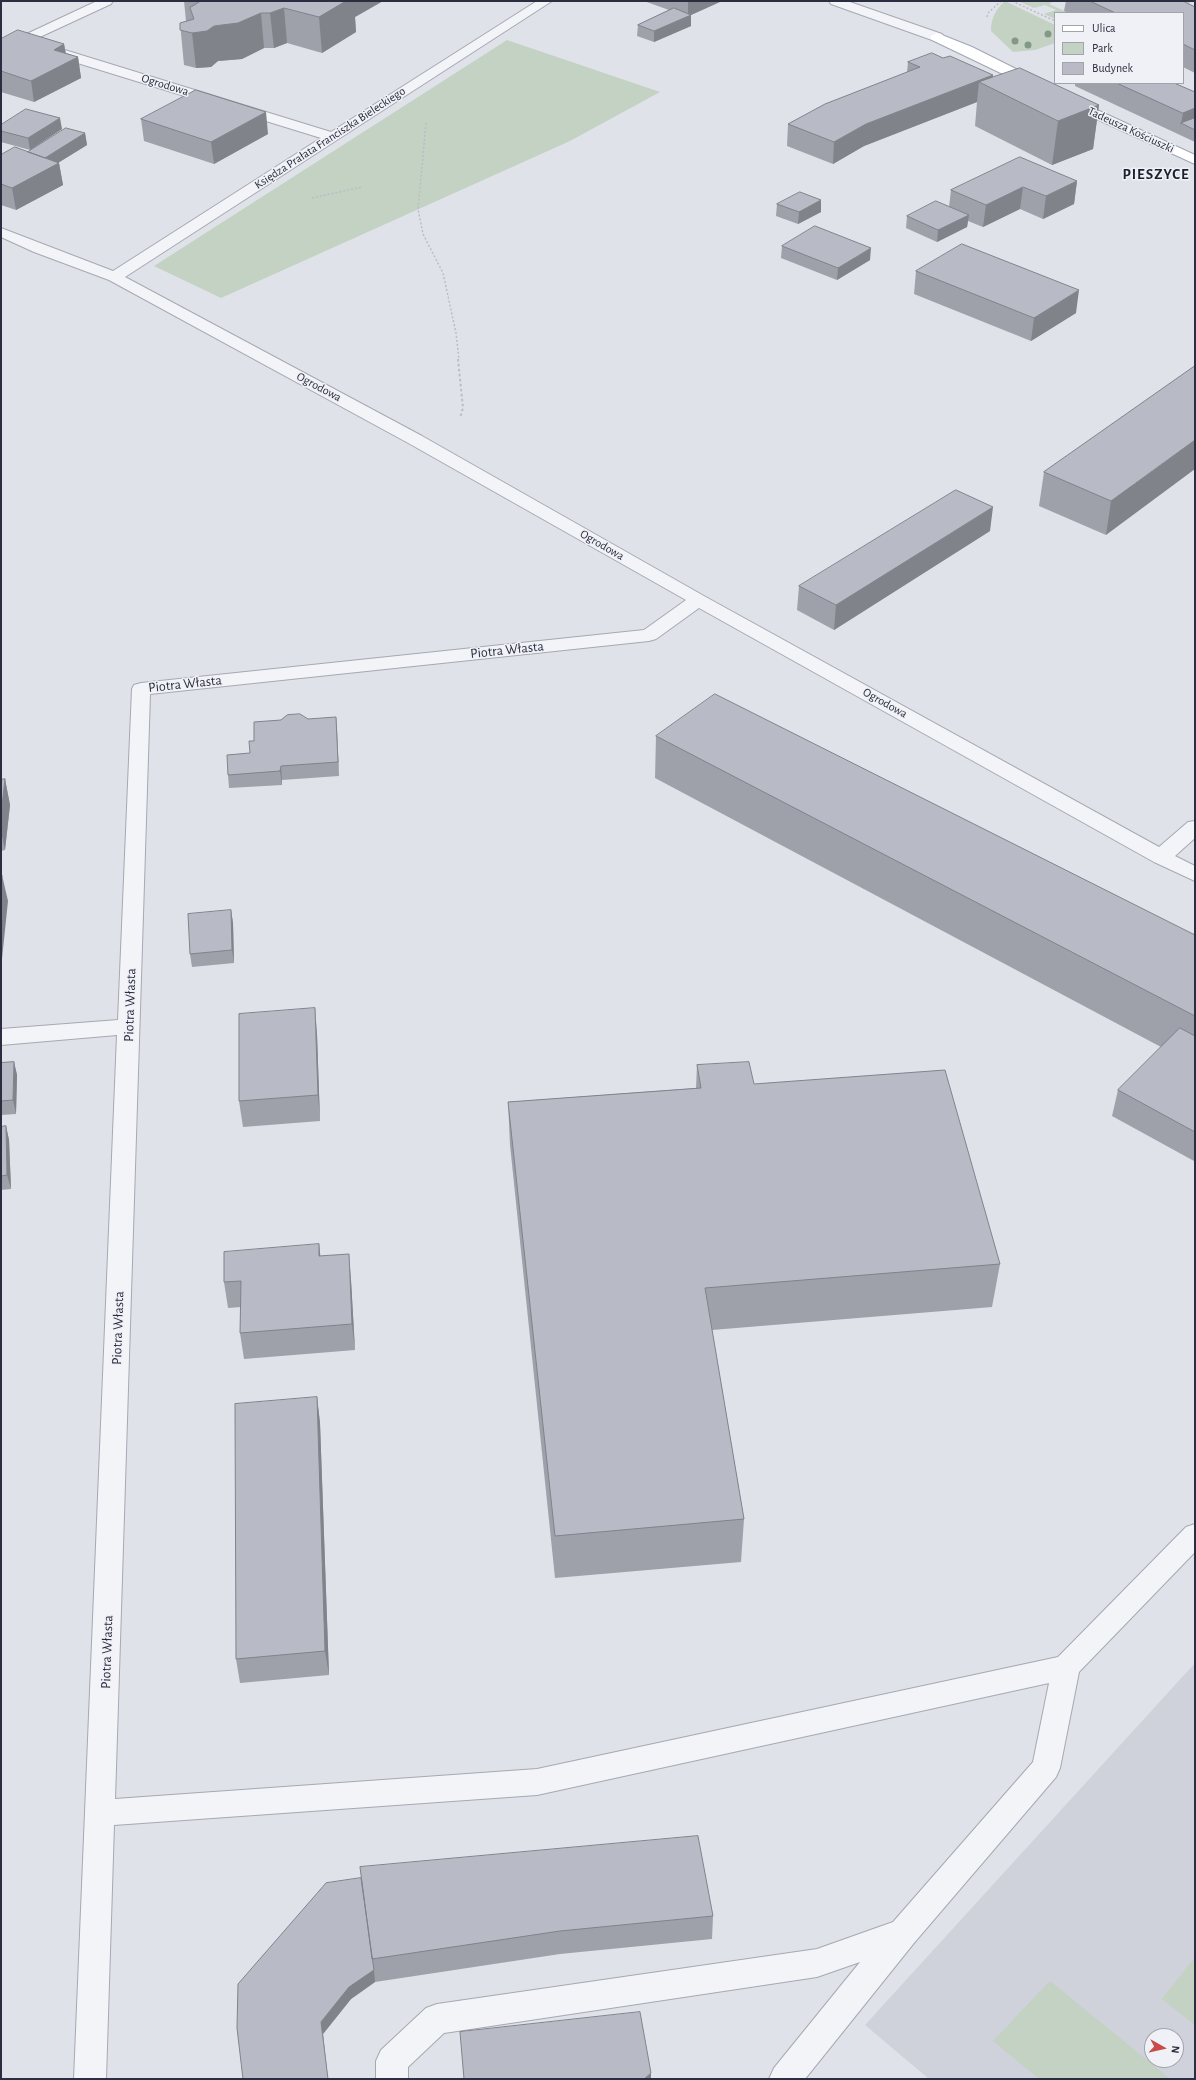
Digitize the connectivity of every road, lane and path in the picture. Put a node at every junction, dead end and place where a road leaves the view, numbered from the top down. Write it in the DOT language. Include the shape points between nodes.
graph roads {
  1 [pos="107,1"];
  2 [pos="546,1"];
  3 [pos="835,1"];
  4 [pos="1012,1"];
  5 [pos="1193,1"];
  6 [pos="1178,6"];
  7 [pos="1054,21"];
  8 [pos="937,37"];
  9 [pos="22,41"];
  10 [pos="1,51"];
  11 [pos="449,62"];
  12 [pos="332,136"];
  13 [pos="1195,160"];
  14 [pos="362,187"];
  15 [pos="324,195"];
  16 [pos="1,232"];
  17 [pos="114,277"];
  18 [pos="458,423"];
  19 [pos="698,600"];
  20 [pos="1195,827"];
  21 [pos="1161,857"];
  22 [pos="1195,874"];
  23 [pos="129,1026"];
  24 [pos="1,1037"];
  25 [pos="1195,1535"];
  26 [pos="1066,1667"];
  27 [pos="101,1813"];
  28 [pos="903,1933"];
  29 [pos="90,2079"];
  30 [pos="392,2079"];
  31 [pos="785,2079"];
  1 -- 9 [label="street"];
  2 -- 11 [label="street, Księdza Prałata Franciszka Bieleckiego"];
  3 -- 8 [label="street"];
  4 -- 7 [label="path"];
  5 -- 6 [label="path"];
  8 -- 13 [label="main road, Tadeusza Kościuszki"];
  9 -- 10 [label="street"];
  9 -- 12 [label="street, Ogrodowa"];
  11 -- 12 [label="street, Księdza Prałata Franciszka Bieleckiego"];
  11 -- 18 [label="path" via="428,109 418,209 423,234 443,273 456,333 463,408"];
  12 -- 17 [label="street, Księdza Prałata Franciszka Bieleckiego"];
  14 -- 15 [label="path"];
  16 -- 17 [label="street, Ogrodowa" via="39,250"];
  17 -- 19 [label="street, Ogrodowa" via="416,440"];
  19 -- 21 [label="street, Ogrodowa"];
  19 -- 23 [label="street, Piotra Własta" via="649,635 141,689"];
  20 -- 21 [label="street"];
  21 -- 22 [label="street, Ogrodowa"];
  23 -- 24 [label="street"];
  23 -- 27 [label="street, Piotra Własta"];
  25 -- 26 [label="street"];
  26 -- 27 [label="street" via="537,1782"];
  26 -- 28 [label="street" via="1046,1768"];
  27 -- 29 [label="street, Piotra Własta"];
  28 -- 30 [label="street" via="817,1963 437,2019 392,2061"];
  28 -- 31 [label="street"];
}
